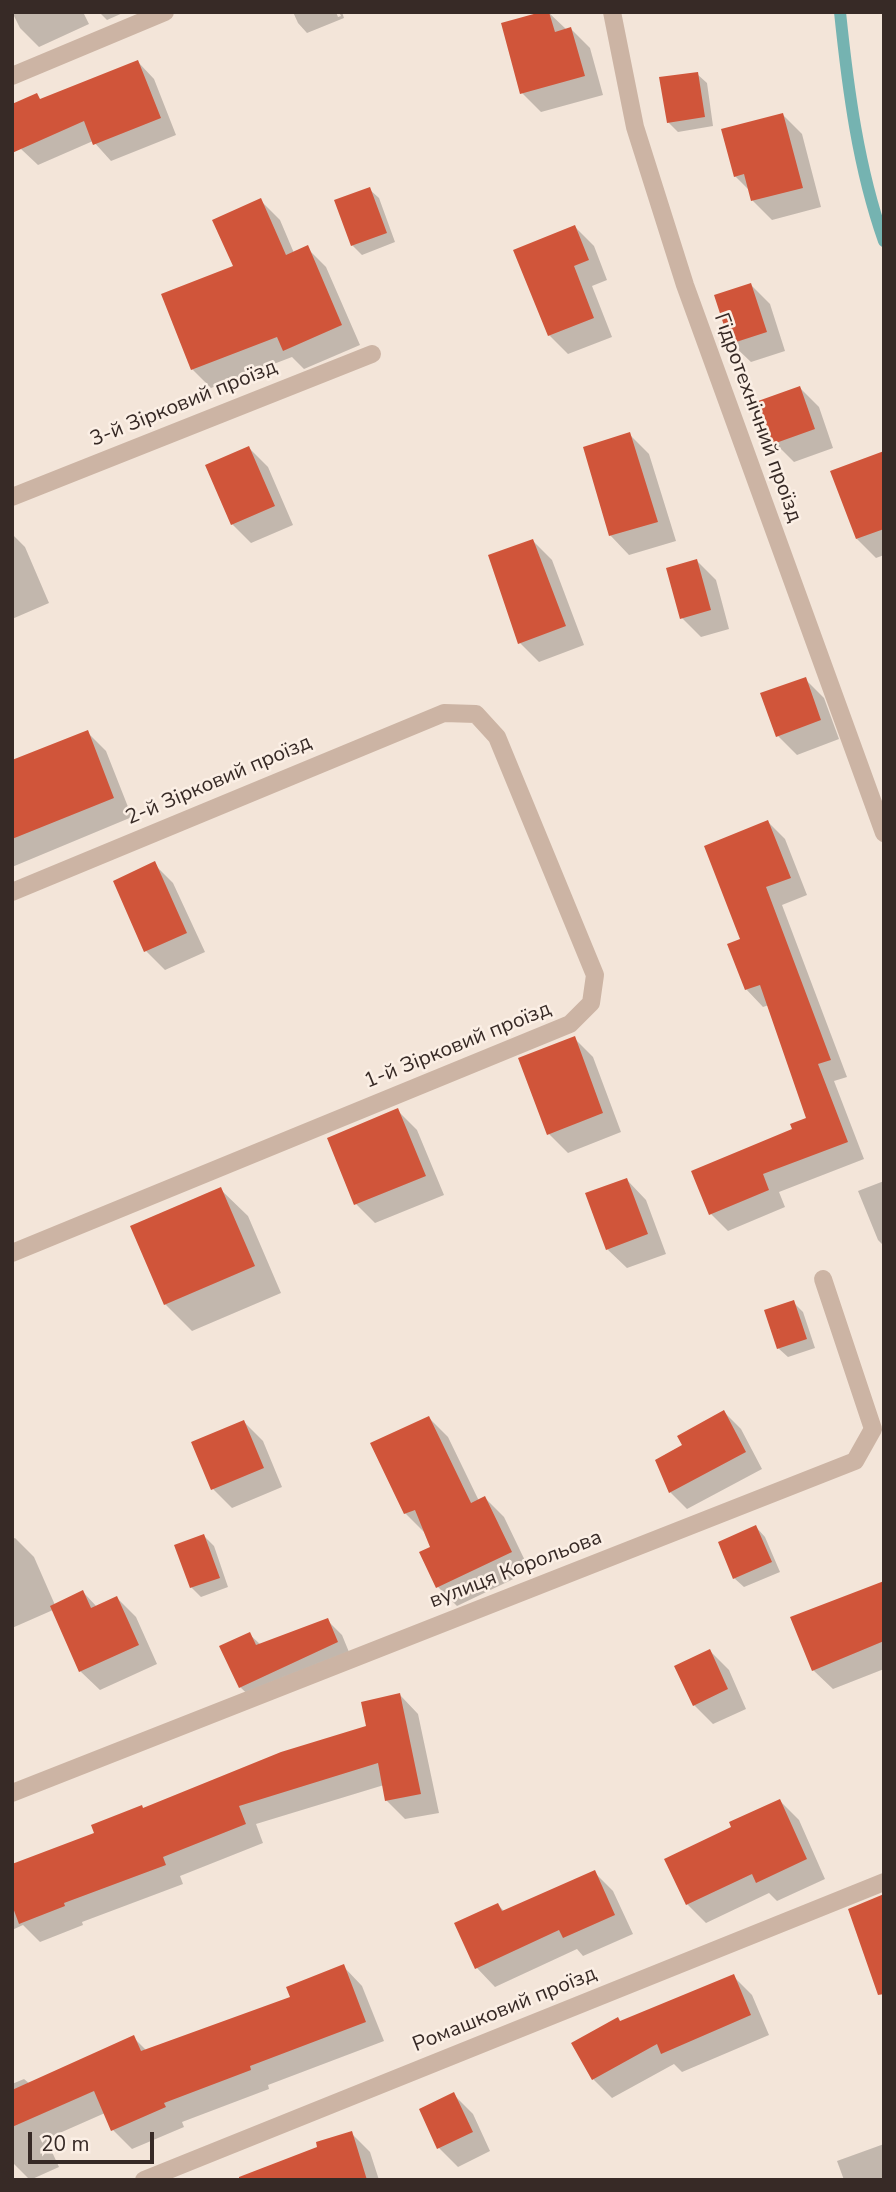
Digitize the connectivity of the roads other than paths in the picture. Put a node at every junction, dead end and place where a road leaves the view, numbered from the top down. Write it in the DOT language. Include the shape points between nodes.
graph roads {
  1 [pos="165,12"];
  2 [pos="612,12"];
  3 [pos="12,76"];
  4 [pos="372,354"];
  5 [pos="12,497"];
  6 [pos="444,713"];
  7 [pos="884,833"];
  8 [pos="12,892"];
  9 [pos="12,1253"];
  10 [pos="822,1279"];
  11 [pos="13,1790"];
  12 [pos="884,1882"];
  13 [pos="144,2180"];
  1 -- 3 [label="street"];
  2 -- 7 [label="street, Гідротехнічний проїзд" via="635,127 685,285"];
  4 -- 5 [label="street, 3-й Зірковий проїзд"];
  6 -- 8 [label="street, 2-й Зірковий проїзд"];
  6 -- 9 [label="street, 1-й Зірковий проїзд" via="476,714 497,737 595,975 591,1003 570,1024"];
  10 -- 11 [label="street, вулиця Корольова" via="873,1429 855,1461"];
  12 -- 13 [label="street, Ромашковий проїзд"];
}
